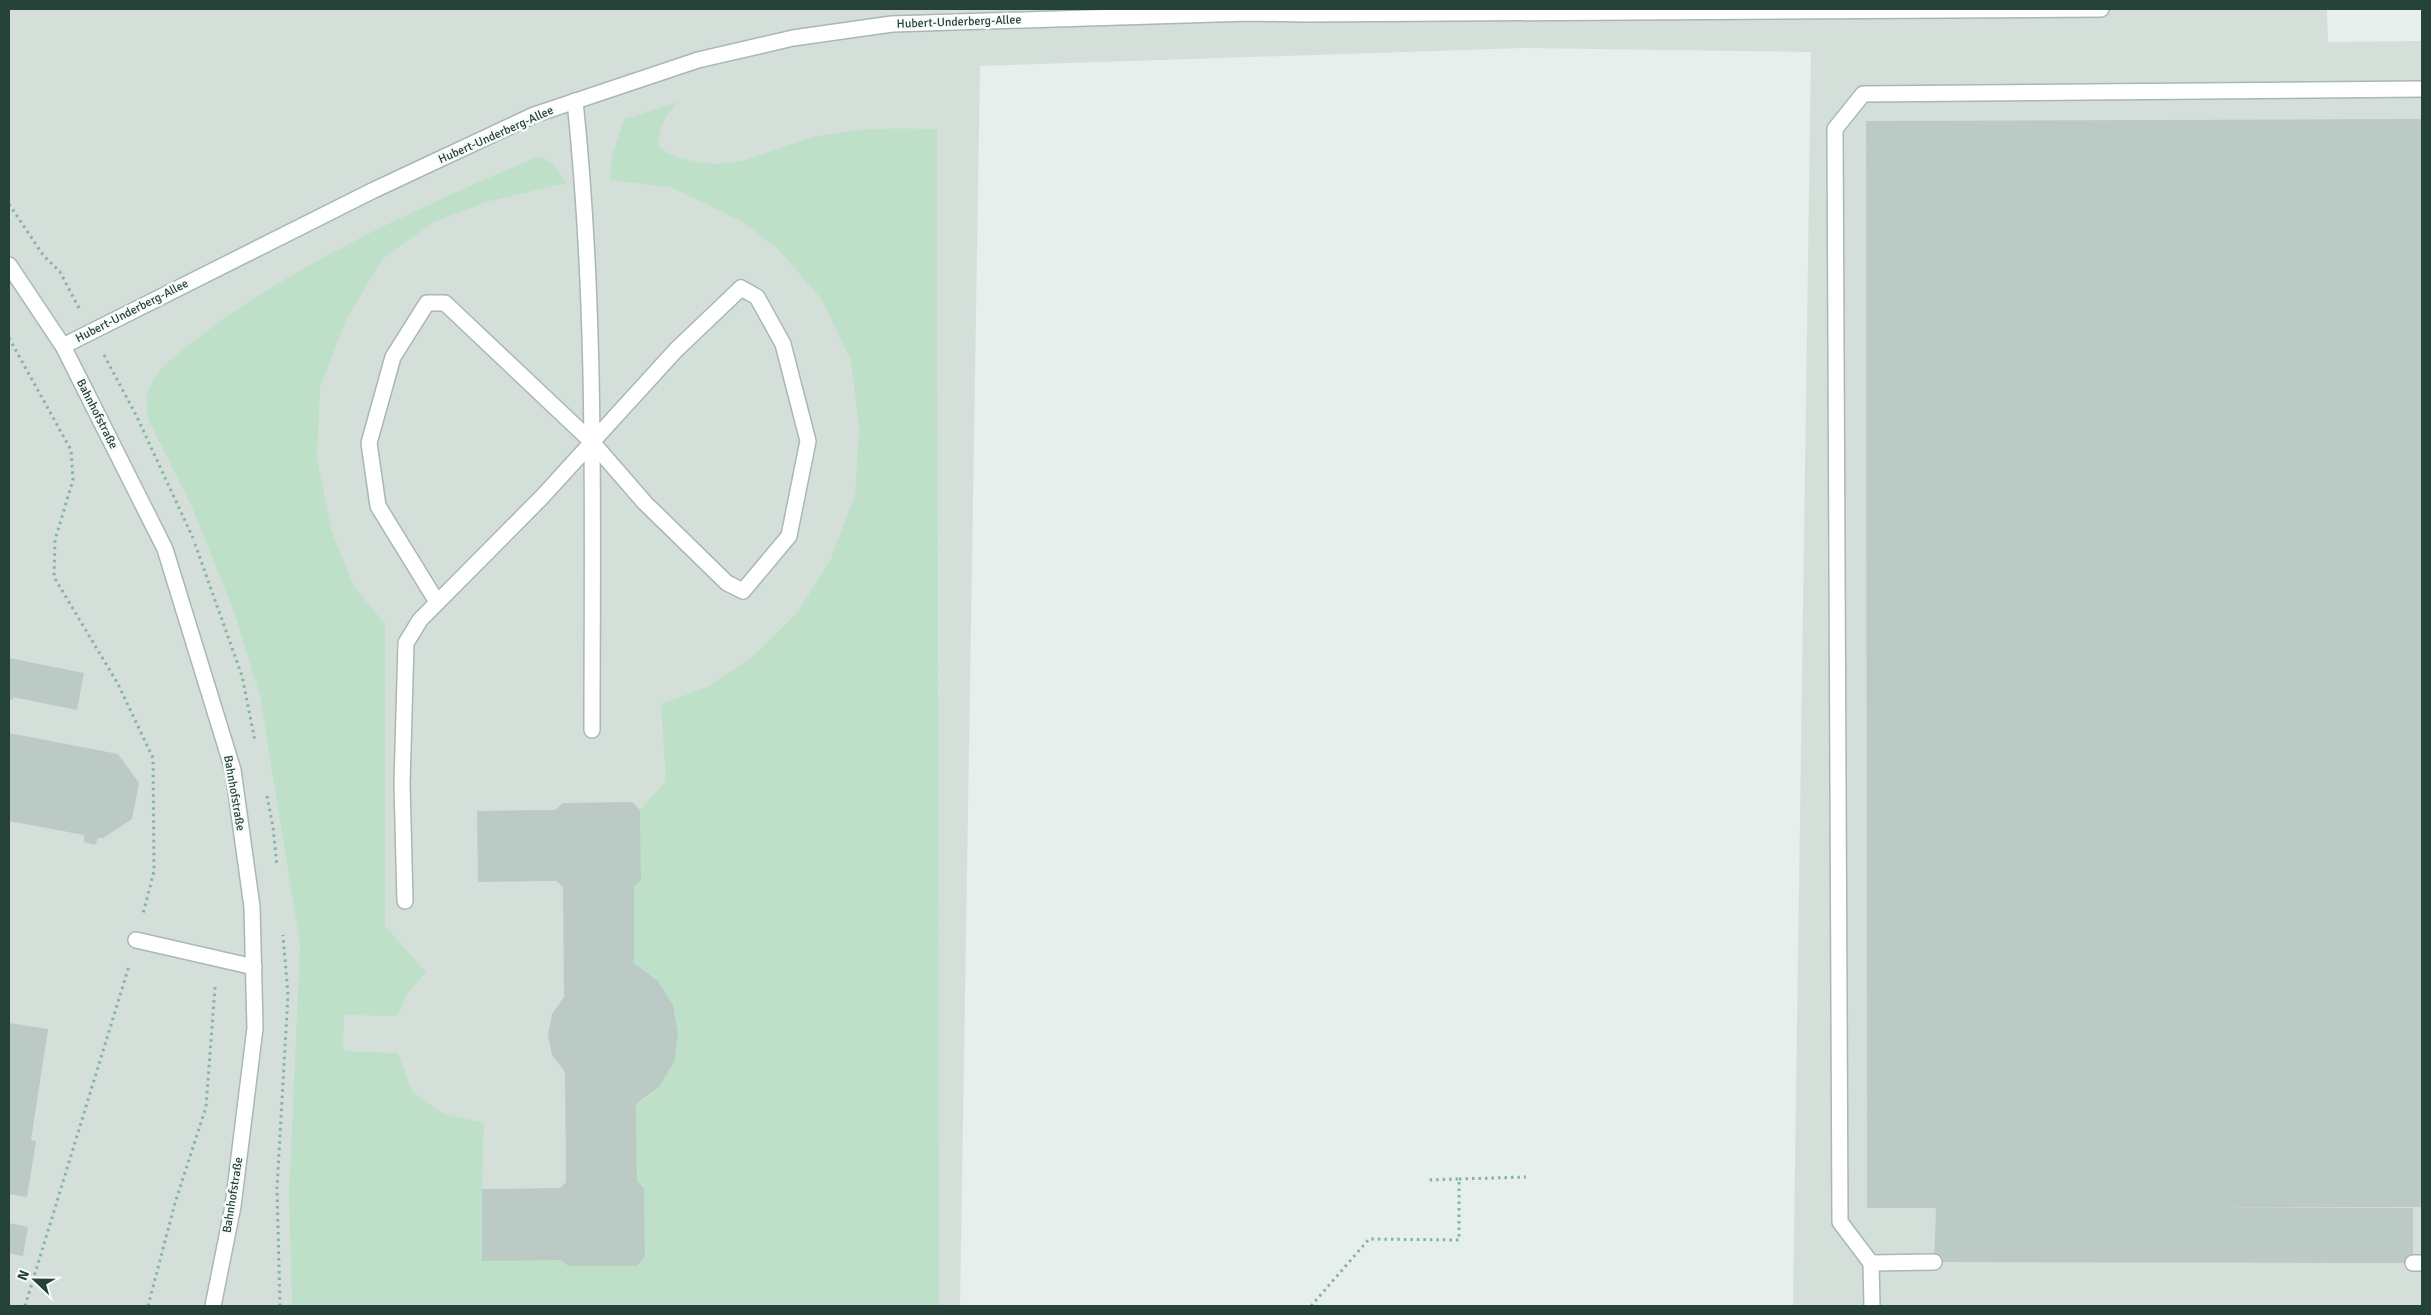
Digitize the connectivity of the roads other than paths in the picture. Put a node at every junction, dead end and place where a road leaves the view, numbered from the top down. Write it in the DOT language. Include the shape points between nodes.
graph roads {
  1 [pos="2101,9"];
  2 [pos="1597,10"];
  3 [pos="1770,10"];
  4 [pos="1860,10"];
  5 [pos="1249,11"];
  6 [pos="1306,12"];
  7 [pos="1081,14"];
  8 [pos="2422,88"];
  9 [pos="575,101"];
  10 [pos="9,266"];
  11 [pos="63,346"];
  12 [pos="592,442"];
  13 [pos="437,602"];
  14 [pos="592,730"];
  15 [pos="405,900"];
  16 [pos="136,940"];
  17 [pos="254,968"];
  18 [pos="1934,1262"];
  19 [pos="1871,1263"];
  20 [pos="212,1306"];
  21 [pos="1872,1306"];
  1 -- 4 [label="street, Hubert-Underberg-Allee"];
  2 -- 3 [label="street, Hubert-Underberg-Allee"];
  2 -- 6 [label="street, Hubert-Underberg-Allee"];
  3 -- 4 [label="street, Hubert-Underberg-Allee"];
  5 -- 6 [label="street, Hubert-Underberg-Allee"];
  5 -- 7 [label="street, Hubert-Underberg-Allee"];
  7 -- 9 [label="street, Hubert-Underberg-Allee" via="892,24 793,38 698,60"];
  8 -- 19 [label="street" via="1864,94 1834,129 1840,1222"];
  9 -- 11 [label="street, Hubert-Underberg-Allee" via="534,115 374,190"];
  9 -- 12 [label="street" via="585,197"];
  10 -- 11 [label="street, Bahnhofstraße"];
  11 -- 17 [label="street, Bahnhofstraße" via="168,559 233,770 252,906"];
  12 -- 12 [label="street" via="676,350 741,288 757,297 783,344 808,441 789,536 743,591 727,583 645,503"];
  12 -- 13 [label="street"];
  12 -- 13 [label="street" via="445,302 427,303 393,357 369,443 378,506"];
  12 -- 14 [label="street"];
  13 -- 15 [label="street" via="420,620 406,643 402,784"];
  16 -- 17 [label="street"];
  17 -- 20 [label="street, Bahnhofstraße" via="255,1028 234,1196"];
  18 -- 19 [label="street"];
  19 -- 21 [label="street"];
}
